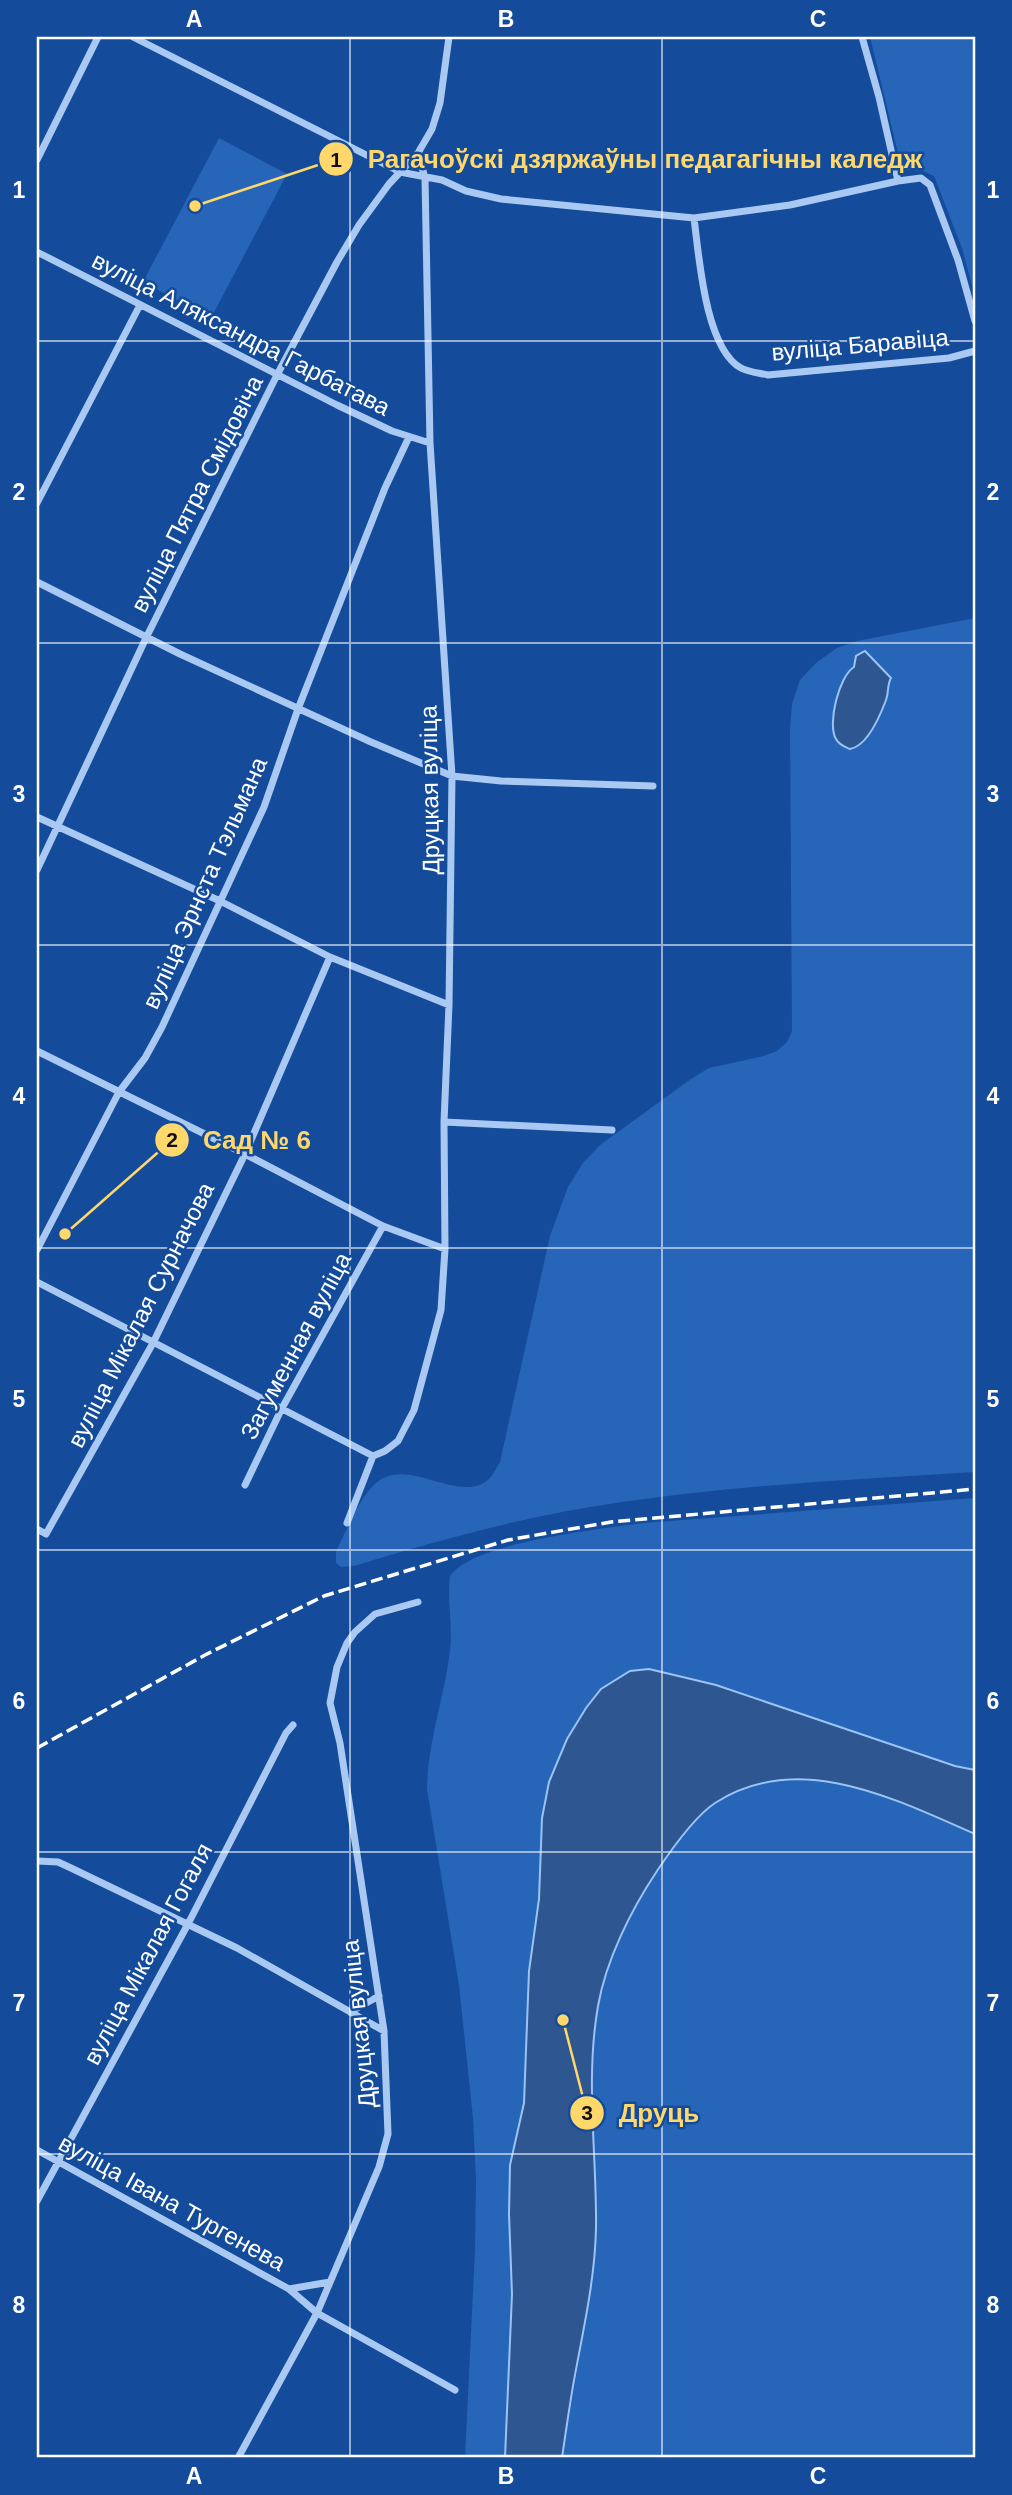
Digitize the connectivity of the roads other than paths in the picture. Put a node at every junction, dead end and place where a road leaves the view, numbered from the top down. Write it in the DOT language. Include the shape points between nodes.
graph roads {
  1 [pos="98,37"];
  2 [pos="133,37"];
  3 [pos="449,37"];
  4 [pos="862,37"];
  5 [pos="418,153"];
  6 [pos="37,160"];
  7 [pos="400,172"];
  8 [pos="425,178"];
  9 [pos="898,181"];
  10 [pos="694,218"];
  11 [pos="37,252"];
  12 [pos="140,305"];
  13 [pos="975,321"];
  14 [pos="975,351"];
  15 [pos="277,375"];
  16 [pos="410,437"];
  17 [pos="430,443"];
  18 [pos="37,503"];
  19 [pos="37,582"];
  20 [pos="146,638"];
  21 [pos="298,709"];
  22 [pos="452,776"];
  23 [pos="653,786"];
  24 [pos="37,817"];
  25 [pos="58,827"];
  26 [pos="37,870"];
  27 [pos="220,901"];
  28 [pos="330,957"];
  29 [pos="449,1005"];
  30 [pos="37,1051"];
  31 [pos="118,1093"];
  32 [pos="444,1122"];
  33 [pos="612,1130"];
  34 [pos="245,1154"];
  35 [pos="383,1226"];
  36 [pos="445,1249"];
  37 [pos="37,1250"];
  38 [pos="37,1282"];
  39 [pos="153,1343"];
  40 [pos="281,1410"];
  41 [pos="373,1456"];
  42 [pos="245,1485"];
  43 [pos="347,1523"];
  44 [pos="37,1529"];
  45 [pos="418,1602"];
  46 [pos="293,1725"];
  47 [pos="37,1861"];
  48 [pos="188,1924"];
  49 [pos="379,1996"];
  50 [pos="350,2012"];
  51 [pos="384,2031"];
  52 [pos="37,2150"];
  53 [pos="58,2161"];
  54 [pos="37,2202"];
  55 [pos="330,2282"];
  56 [pos="289,2289"];
  57 [pos="317,2313"];
  58 [pos="456,2390"];
  59 [pos="238,2458"];
  1 -- 6 [label="street"];
  2 -- 7 [label="street"];
  3 -- 5 [label="street" via="440,103"];
  4 -- 9 [label="street"];
  5 -- 7 [label="street, вуліца Пятра Смідовіча"];
  5 -- 8 [label="street, Друцкая вуліца"];
  7 -- 8 [label="street"];
  7 -- 15 [label="street, вуліца Пятра Смідовіча" via="359,225"];
  8 -- 10 [label="street" via="501,199"];
  8 -- 17 [label="street, Друцкая вуліца"];
  9 -- 10 [label="street" via="790,205"];
  9 -- 13 [label="street, вуліца Баравіца" via="921,178 930,185"];
  10 -- 14 [label="street, вуліца Баравіца" via="701,272 719,342 742,369 768,375 949,358"];
  11 -- 12 [label="street, вуліца Аляксандра Гарбатава"];
  12 -- 15 [label="street, вуліца Аляксандра Гарбатава"];
  12 -- 18 [label="street"];
  15 -- 16 [label="street, вуліца Аляксандра Гарбатава"];
  15 -- 20 [label="street, вуліца Пятра Смідовіча"];
  16 -- 17 [label="street, вуліца Аляксандра Гарбатава"];
  16 -- 21 [label="street, вуліца Эрнста Тэльмана" via="385,488"];
  17 -- 22 [label="street, Друцкая вуліца"];
  19 -- 20 [label="street"];
  20 -- 21 [label="street"];
  20 -- 25 [label="street, вуліца Пятра Смідовіча"];
  21 -- 22 [label="street"];
  21 -- 27 [label="street, вуліца Эрнста Тэльмана" via="264,807"];
  22 -- 23 [label="street"];
  22 -- 29 [label="street, Друцкая вуліца"];
  24 -- 25 [label="street"];
  25 -- 26 [label="street, вуліца Пятра Смідовіча"];
  25 -- 27 [label="street"];
  27 -- 28 [label="street"];
  27 -- 31 [label="street, вуліца Эрнста Тэльмана" via="163,1027"];
  28 -- 29 [label="street"];
  28 -- 34 [label="street, вуліца Мікалая Сурначова"];
  29 -- 32 [label="street, Друцкая вуліца"];
  30 -- 31 [label="street"];
  31 -- 34 [label="street"];
  31 -- 37 [label="street, вуліца Эрнста Тэльмана"];
  32 -- 33 [label="street"];
  32 -- 36 [label="street, Друцкая вуліца"];
  34 -- 35 [label="street"];
  34 -- 39 [label="street, вуліца Мікалая Сурначова"];
  35 -- 36 [label="street"];
  35 -- 40 [label="street, Загуменная вуліца"];
  36 -- 41 [label="street, Друцкая вуліца" via="441,1310 414,1410 398,1441"];
  38 -- 39 [label="street"];
  39 -- 40 [label="street"];
  39 -- 44 [label="street, вуліца Мікалая Сурначова" via="46,1534"];
  40 -- 41 [label="street"];
  40 -- 42 [label="street, Загуменная вуліца"];
  41 -- 43 [label="street"];
  45 -- 49 [label="street, Друцкая вуліца" via="375,1614 355,1632 339,1660 330,1703"];
  46 -- 48 [label="street, вуліца Мікалая Гогаля"];
  47 -- 48 [label="street" via="58,1862"];
  48 -- 50 [label="street"];
  48 -- 53 [label="street, вуліца Мікалая Гогаля"];
  49 -- 50 [label="street"];
  49 -- 51 [label="street, Друцкая вуліца"];
  50 -- 51 [label="street"];
  51 -- 55 [label="street, Друцкая вуліца" via="388,2134 379,2167"];
  52 -- 53 [label="street, вуліца Івана Тургенева"];
  53 -- 54 [label="street, вуліца Мікалая Гогаля"];
  53 -- 56 [label="street, вуліца Івана Тургенева"];
  55 -- 56 [label="street, вуліца Івана Тургенева"];
  55 -- 57 [label="street, Друцкая вуліца"];
  56 -- 57 [label="street, вуліца Івана Тургенева"];
  57 -- 58 [label="street, вуліца Івана Тургенева"];
  57 -- 59 [label="street, Друцкая вуліца"];
}
